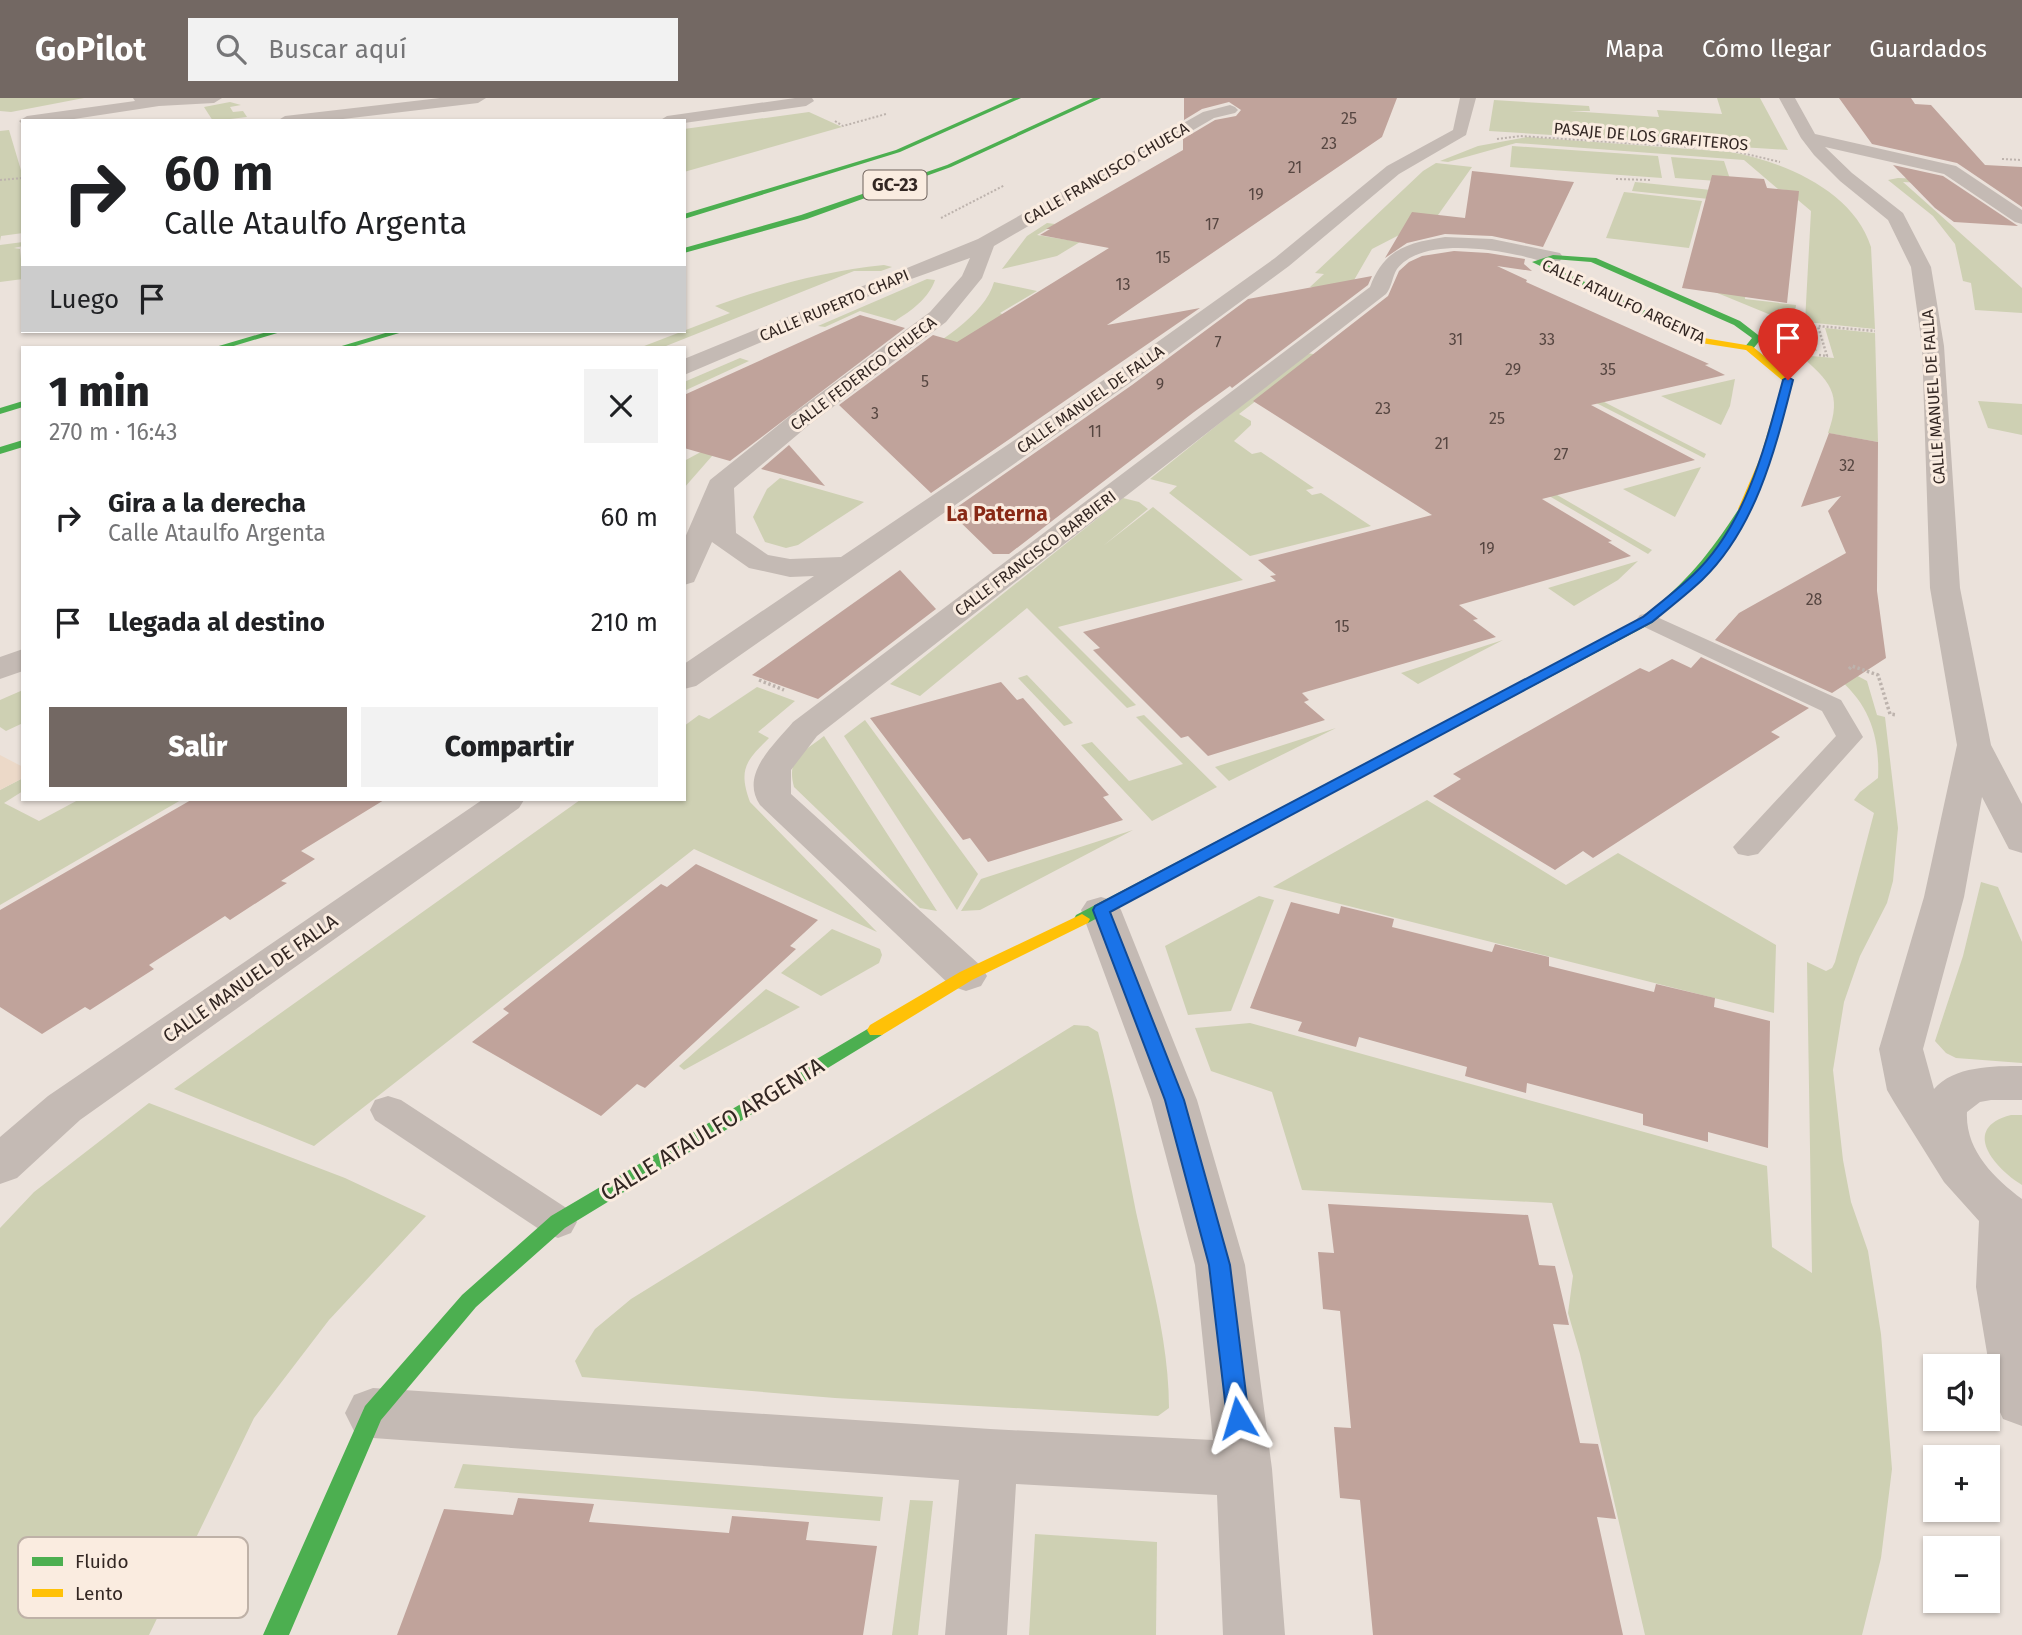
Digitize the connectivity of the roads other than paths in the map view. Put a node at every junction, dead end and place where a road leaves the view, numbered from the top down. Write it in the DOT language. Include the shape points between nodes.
graph roads {
  1 [pos="122,98"];
  2 [pos="141,98"];
  3 [pos="214,98"];
  4 [pos="478,98"];
  5 [pos="1017,98"];
  6 [pos="1098,98"];
  7 [pos="1468,98"];
  8 [pos="1787,98"];
  9 [pos="804,99"];
  10 [pos="157,102"];
  11 [pos="178,103"];
  12 [pos="1230,110"];
  13 [pos="27,119"];
  14 [pos="33,119"];
  15 [pos="182,119"];
  16 [pos="302,119"];
  17 [pos="679,119"];
  18 [pos="1815,144"];
  19 [pos="1901,168"];
  20 [pos="1854,183"];
  21 [pos="1969,183"];
  22 [pos="686,216"];
  23 [pos="2022,218"];
  24 [pos="985,243"];
  25 [pos="686,250"];
  26 [pos="1553,257"];
  27 [pos="272,333"];
  28 [pos="394,333"];
  29 [pos="224,346"];
  30 [pos="347,346"];
  31 [pos="1749,348"];
  32 [pos="686,367"];
  33 [pos="21,405"];
  34 [pos="0,411"];
  35 [pos="21,444"];
  36 [pos="0,451"];
  37 [pos="720,486"];
  38 [pos="849,566"];
  39 [pos="686,571"];
  40 [pos="1648,620"];
  41 [pos="21,660"];
  42 [pos="0,669"];
  43 [pos="686,678"];
  44 [pos="1974,744"];
  45 [pos="505,801"];
  46 [pos="2022,841"];
  47 [pos="1748,847"];
  48 [pos="1101,910"];
  49 [pos="966,976"];
  50 [pos="2022,1083"];
  51 [pos="388,1110"];
  52 [pos="1947,1144"];
  53 [pos="0,1164"];
  54 [pos="2013,1219"];
  55 [pos="558,1222"];
  56 [pos="2022,1401"];
  57 [pos="373,1413"];
  58 [pos="990,1456"];
  59 [pos="1244,1469"];
  60 [pos="276,1635"];
  61 [pos="976,1635"];
  62 [pos="1254,1635"];
  1 -- 13 [label="street"];
  2 -- 10 [label="street"];
  3 -- 11 [label="street"];
  4 -- 16 [label="street"];
  5 -- 22 [label="main road, GC-23" via="898,150"];
  6 -- 25 [label="main road, GC-23" via="948,166 804,217"];
  7 -- 38 [label="street, CALLE MANUEL DE FALLA" via="1460,132 1393,170 1282,262"];
  8 -- 18 [label="street, CALLE MANUEL DE FALLA"];
  9 -- 17 [label="street"];
  10 -- 11 [label="street"];
  10 -- 14 [label="street"];
  11 -- 15 [label="street" via="174,108"];
  12 -- 24 [label="street, CALLE FRANCISCO CHUECA" via="1209,115"];
  18 -- 19 [label="street"];
  18 -- 20 [label="street, CALLE MANUEL DE FALLA"];
  18 -- 21 [label="street" via="1950,170"];
  19 -- 20 [label="street" via="1869,170"];
  19 -- 21 [label="street"];
  20 -- 44 [label="street, CALLE MANUEL DE FALLA" via="1896,217 1921,267 1933,346 1945,588"];
  21 -- 23 [label="street"];
  24 -- 32 [label="street, CALLE RUPERTO CHAPI"];
  24 -- 37 [label="street, CALLE FEDERICO CHUECA" via="972,278 938,317"];
  26 -- 31 [label="main road, CALLE ATAULFO ARGENTA" via="1593,260 1737,323 1758,338"];
  26 -- 31 [label="main road, CALLE ATAULFO ARGENTA" via="1536,262 1704,341"];
  26 -- 49 [label="street, CALLE FRANCISCO BARBIERI" via="1516,247 1459,243 1414,248 1390,265 1379,290 805,729 773,769 773,797"];
  27 -- 29 [label="main road"];
  28 -- 30 [label="main road"];
  31 -- 40 [label="main road, CALLE ATAULFO ARGENTA" via="1788,380 1770,449 1738,524 1699,576"];
  33 -- 34 [label="main road"];
  35 -- 36 [label="main road"];
  37 -- 38 [label="street" via="722,536 760,562 790,568"];
  37 -- 39 [label="street, CALLE FEDERICO CHUECA"];
  38 -- 43 [label="street, CALLE MANUEL DE FALLA"];
  40 -- 47 [label="lane" via="1832,706 1850,737"];
  40 -- 48 [label="main road, CALLE ATAULFO ARGENTA"];
  41 -- 42 [label="street"];
  44 -- 46 [label="street, CALLE MANUEL DE FALLA"];
  44 -- 52 [label="street, CALLE MANUEL DE FALLA" via="1944,897 1901,1049 1910,1090"];
  45 -- 53 [label="street, CALLE MANUEL DE FALLA" via="64,1108"];
  48 -- 49 [label="main road, CALLE ATAULFO ARGENTA"];
  48 -- 59 [label="street" via="1174,1100 1220,1265"];
  49 -- 55 [label="main road, CALLE ATAULFO ARGENTA"];
  50 -- 52 [label="street" via="1992,1080 1965,1087 1947,1101 1941,1120"];
  51 -- 55 [label="lane"];
  52 -- 54 [label="street, CALLE MANUEL DE FALLA" via="1964,1175"];
  54 -- 56 [label="street" via="2002,1287"];
  55 -- 57 [label="main road, CALLE ATAULFO ARGENTA" via="469,1301"];
  57 -- 58 [label="street"];
  57 -- 60 [label="main road, CALLE ATAULFO ARGENTA"];
  58 -- 59 [label="street"];
  58 -- 61 [label="street"];
  59 -- 62 [label="street"];
}
